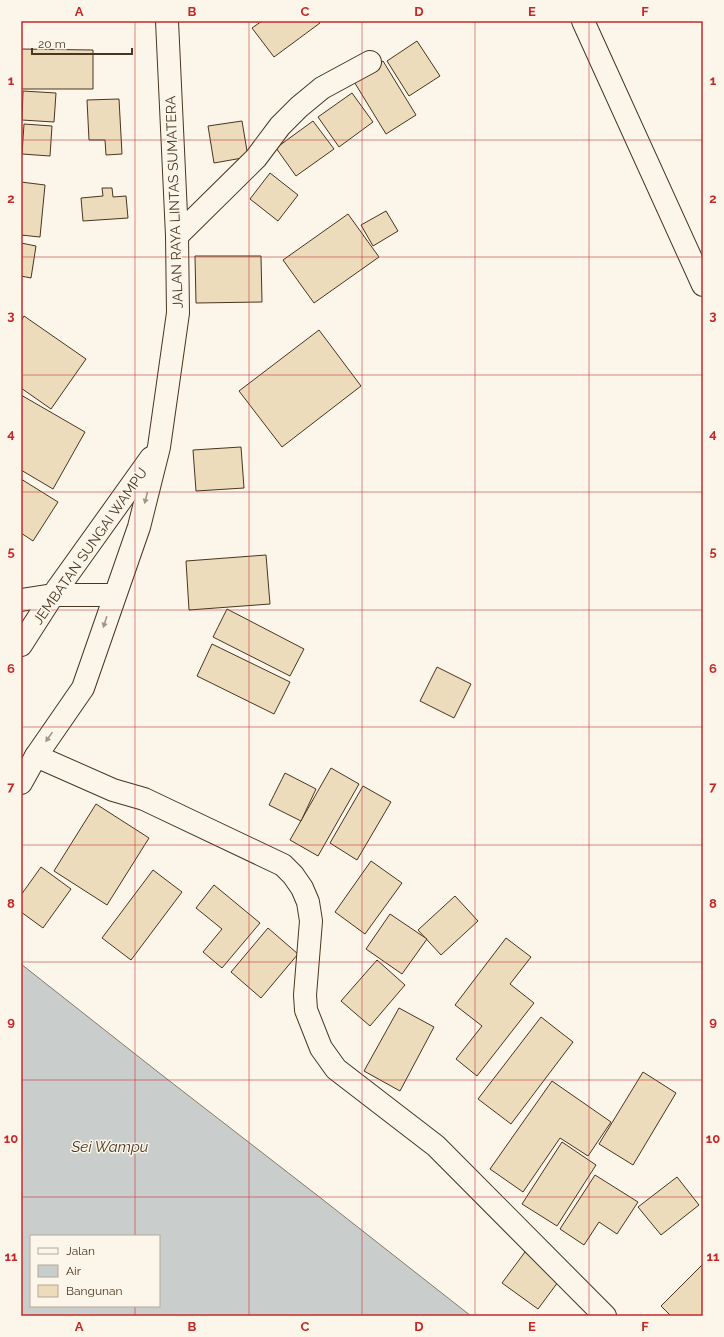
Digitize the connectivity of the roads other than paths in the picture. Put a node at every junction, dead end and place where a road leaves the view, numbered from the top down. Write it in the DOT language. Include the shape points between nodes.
graph roads {
  1 [pos="167,21"];
  2 [pos="583,21"];
  3 [pos="370,62"];
  4 [pos="177,236"];
  5 [pos="703,285"];
  6 [pos="159,447"];
  7 [pos="53,595"];
  8 [pos="114,595"];
  9 [pos="21,600"];
  10 [pos="21,645"];
  11 [pos="36,756"];
  12 [pos="21,783"];
  13 [pos="605,1316"];
  1 -- 4 [label="main road, JALAN RAYA LINTAS SUMATERA"];
  2 -- 5 [label="main road"];
  3 -- 4 [label="main road" via="322,88 299,107 280,126 256,158"];
  4 -- 6 [label="main road, JALAN RAYA LINTAS SUMATERA" via="178,313"];
  6 -- 7 [label="main road, JEMBATAN SUNGAI WAMPU"];
  6 -- 8 [label="main road, JALAN RAYA LINTAS SUMATERA, one-way" via="138,527"];
  7 -- 8 [label="main road"];
  7 -- 9 [label="main road"];
  7 -- 10 [label="main road, JEMBATAN SUNGAI WAMPU"];
  8 -- 11 [label="main road, JALAN RAYA LINTAS SUMATERA, one-way" via="83,688"];
  11 -- 12 [label="main road, JALAN RAYA LINTAS SUMATERA"];
  11 -- 13 [label="main road" via="113,790 144,799 288,870 308,902 311,921 306,1010 321,1048 336,1069 436,1146"];
}
